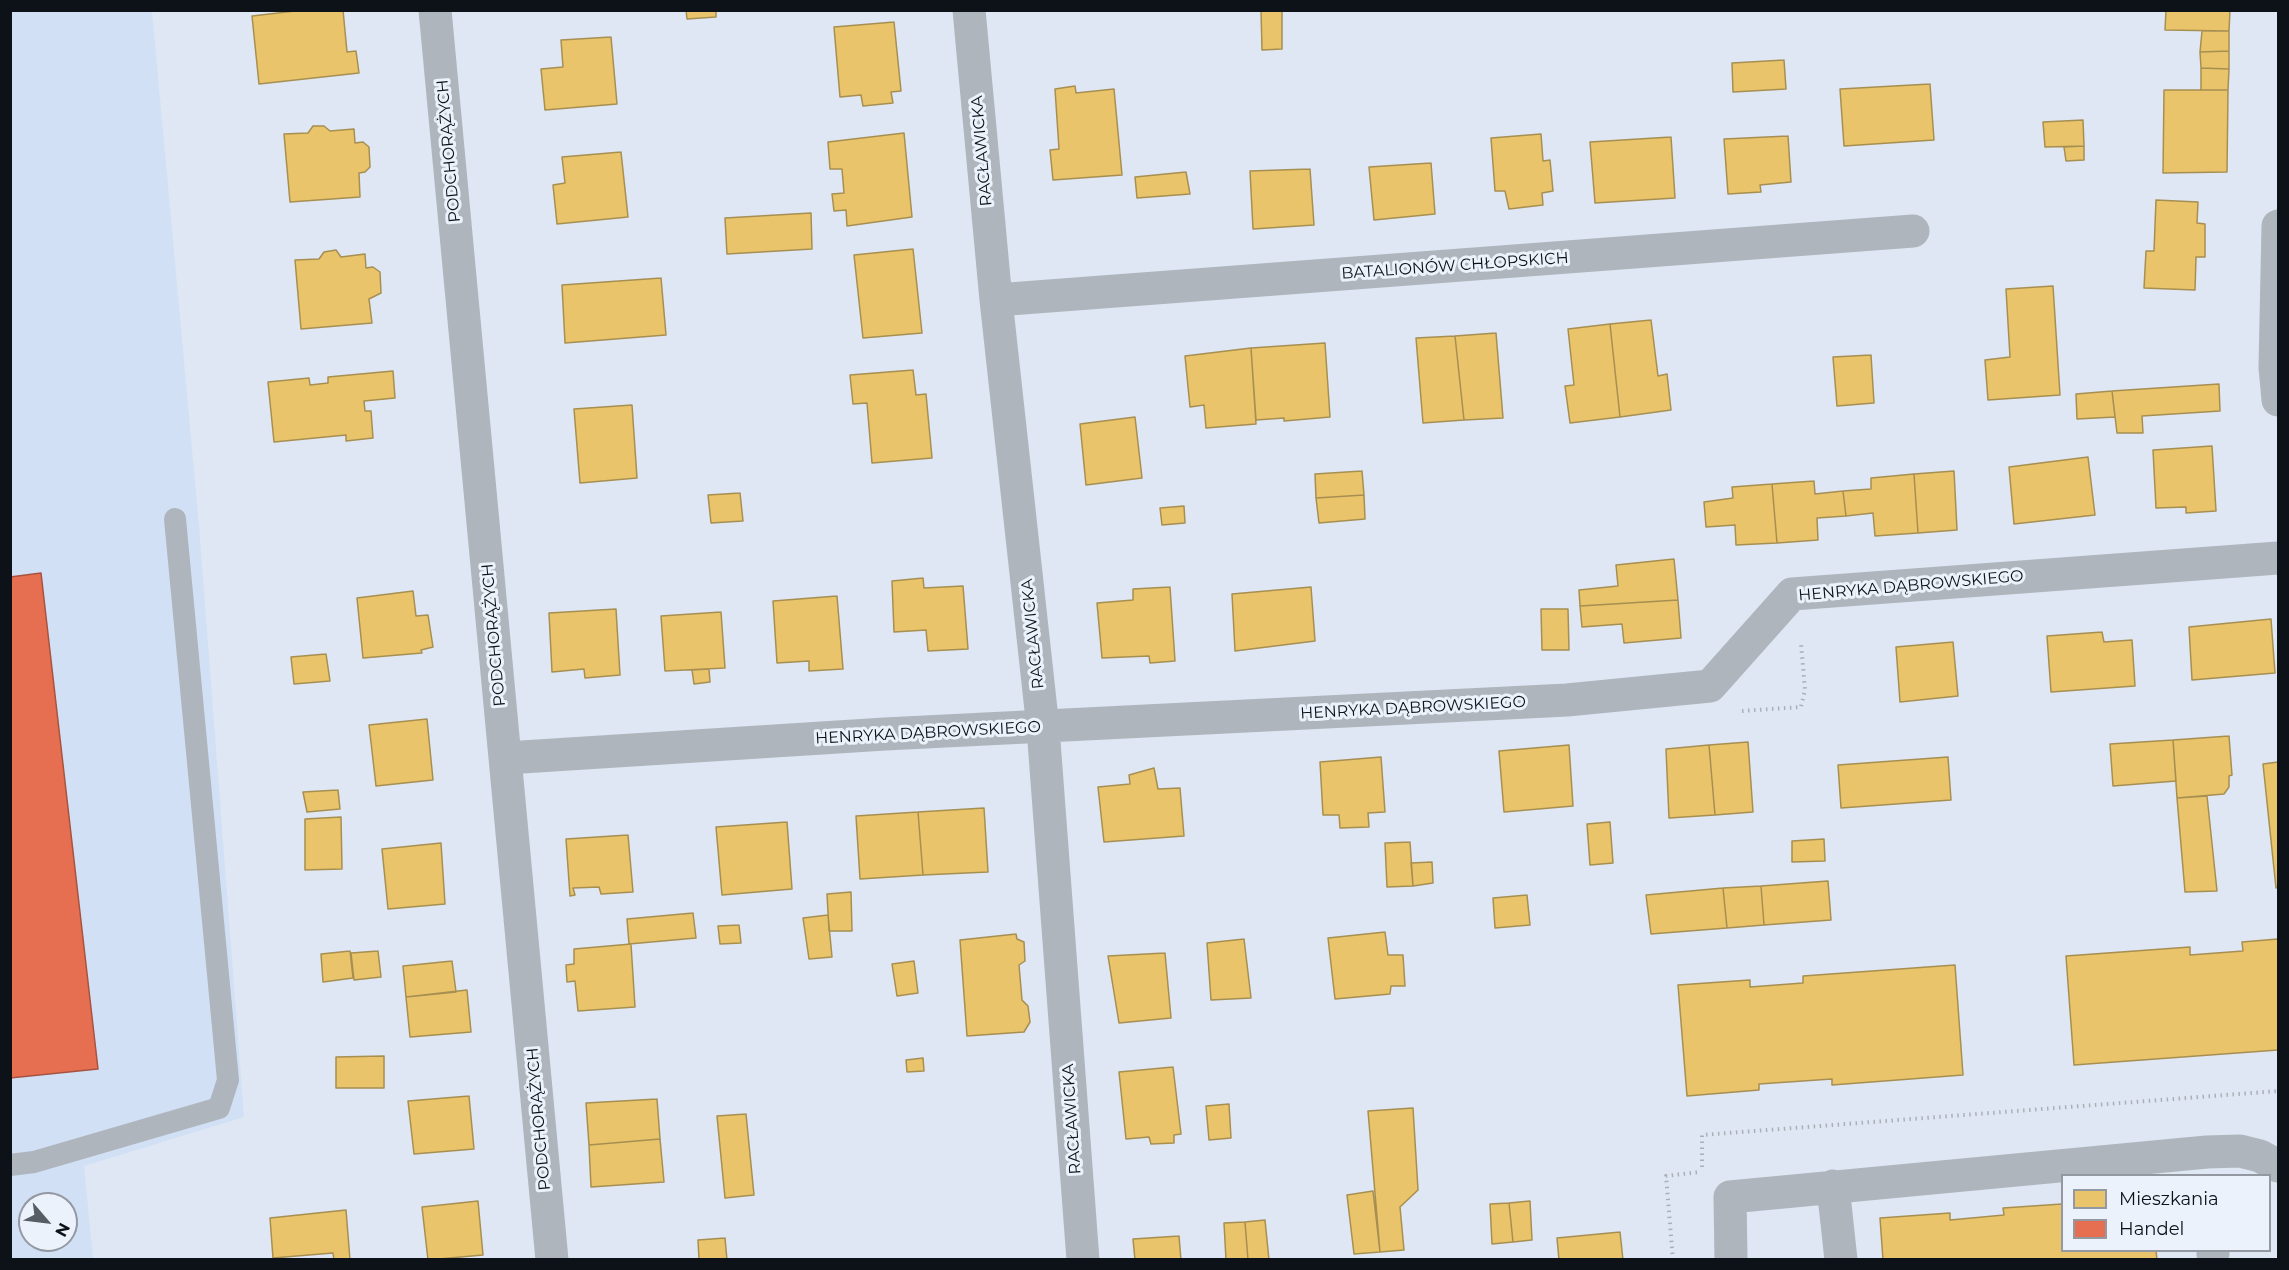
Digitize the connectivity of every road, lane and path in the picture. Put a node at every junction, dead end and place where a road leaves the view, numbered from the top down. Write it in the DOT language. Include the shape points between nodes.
graph roads {
  1 [pos="435,10"];
  2 [pos="969,10"];
  3 [pos="2278,226"];
  4 [pos="1913,231"];
  5 [pos="996,300"];
  6 [pos="2278,400"];
  7 [pos="176,519"];
  8 [pos="2278,558"];
  9 [pos="1801,633"];
  10 [pos="1731,712"];
  11 [pos="1043,728"];
  12 [pos="506,758"];
  13 [pos="2278,1091"];
  14 [pos="2208,1164"];
  15 [pos="10,1165"];
  16 [pos="2278,1166"];
  17 [pos="1833,1186"];
  18 [pos="552,1260"];
  19 [pos="1083,1260"];
  20 [pos="1673,1260"];
  21 [pos="1731,1260"];
  22 [pos="1841,1260"];
  1 -- 12 [label="street, PODCHORĄŻYCH"];
  2 -- 5 [label="street, RACŁAWICKA"];
  3 -- 6 [label="street"];
  4 -- 5 [label="street, BATALIONÓW CHŁOPSKICH"];
  5 -- 11 [label="street, RACŁAWICKA"];
  7 -- 15 [label="lane" via="228,1080 219,1108 34,1162"];
  8 -- 11 [label="street, HENRYKA DĄBROWSKIEGO" via="1792,594 1710,686 1555,701"];
  9 -- 10 [label="path" via="1805,690 1802,707"];
  11 -- 12 [label="street, HENRYKA DĄBROWSKIEGO"];
  11 -- 19 [label="street, RACŁAWICKA"];
  12 -- 18 [label="street, PODCHORĄŻYCH"];
  13 -- 20 [label="path" via="1702,1135 1702,1172 1666,1176"];
  14 -- 16 [label="street" via="2240,1151"];
  14 -- 17 [label="street"];
  17 -- 21 [label="street" via="1730,1197"];
  17 -- 22 [label="street"];
}
